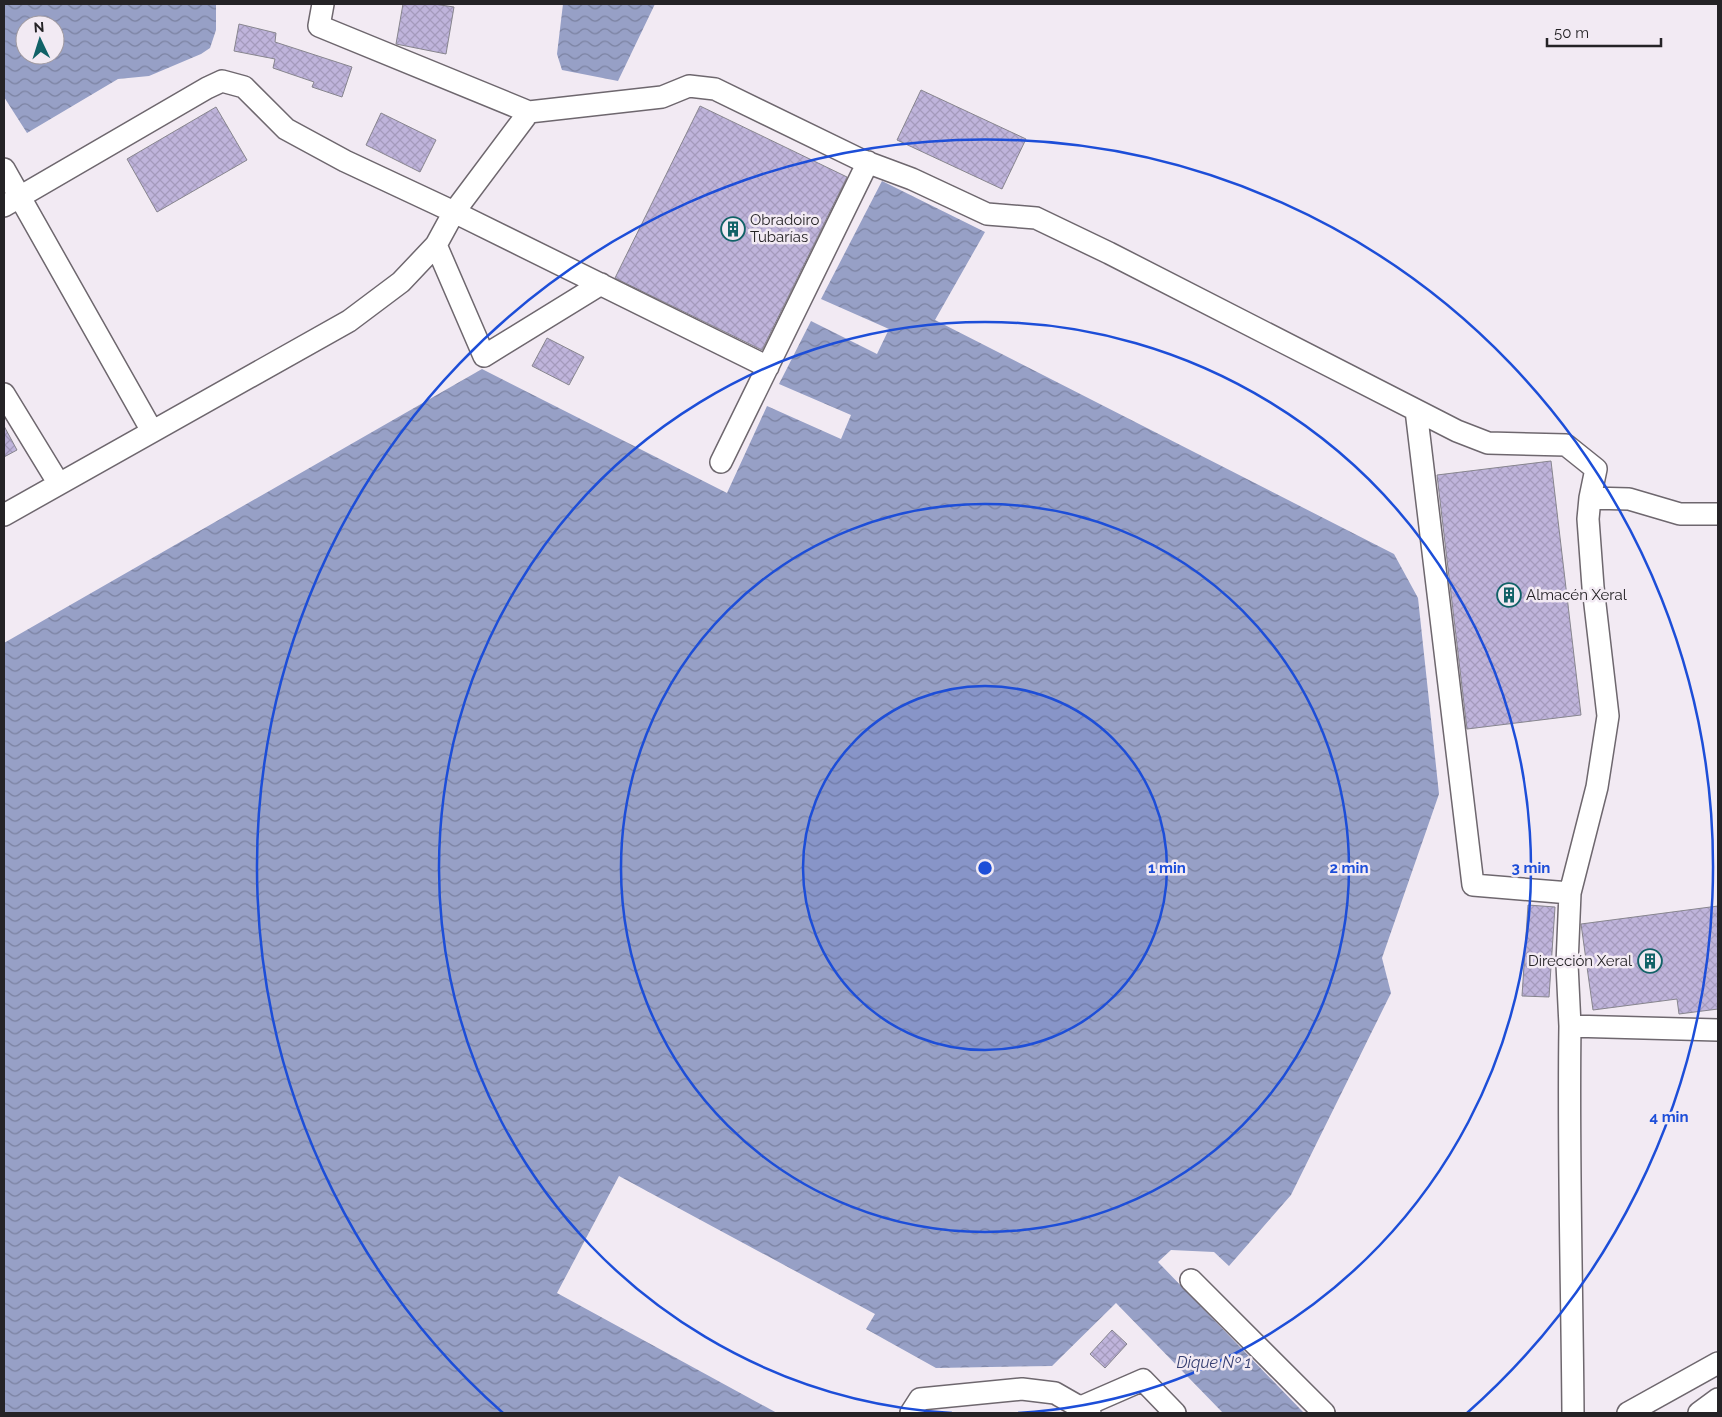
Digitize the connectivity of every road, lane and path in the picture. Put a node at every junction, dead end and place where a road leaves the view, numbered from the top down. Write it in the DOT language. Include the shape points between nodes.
graph roads {
  1 [pos="323,4"];
  2 [pos="528,112"];
  3 [pos="868,162"];
  4 [pos="4,169"];
  5 [pos="12,201"];
  6 [pos="454,212"];
  7 [pos="436,245"];
  8 [pos="601,284"];
  9 [pos="768,367"];
  10 [pos="4,394"];
  11 [pos="1416,410"];
  12 [pos="152,432"];
  13 [pos="721,462"];
  14 [pos="59,484"];
  15 [pos="1590,498"];
  16 [pos="1718,514"];
  17 [pos="4,515"];
  18 [pos="1570,893"];
  19 [pos="1570,1026"];
  20 [pos="1718,1030"];
  21 [pos="1191,1280"];
  22 [pos="1718,1363"];
  23 [pos="1718,1399"];
  24 [pos="1086,1410"];
  25 [pos="911,1413"];
  26 [pos="1175,1413"];
  27 [pos="1324,1413"];
  28 [pos="1573,1413"];
  29 [pos="1628,1413"];
  30 [pos="1699,1413"];
  1 -- 2 [label="street" via="318,26"];
  2 -- 3 [label="street" via="662,97 688,86 715,89"];
  2 -- 6 [label="street"];
  3 -- 9 [label="street"];
  3 -- 11 [label="street" via="987,214 1036,218"];
  4 -- 5 [label="street"];
  5 -- 6 [label="street" via="222,81 244,87 286,129 345,161"];
  5 -- 12 [label="street"];
  6 -- 7 [label="street"];
  6 -- 8 [label="street"];
  7 -- 8 [label="street" via="484,356"];
  7 -- 12 [label="street" via="401,282 349,321"];
  8 -- 9 [label="street"];
  9 -- 13 [label="street"];
  10 -- 14 [label="street"];
  11 -- 15 [label="street" via="1488,443 1566,445 1596,469"];
  11 -- 18 [label="street" via="1473,885"];
  12 -- 14 [label="street"];
  14 -- 17 [label="street"];
  15 -- 16 [label="street" via="1629,499 1680,514"];
  15 -- 18 [label="street" via="1588,519 1608,716 1597,787"];
  18 -- 19 [label="street" via="1567,964"];
  19 -- 20 [label="street"];
  19 -- 28 [label="street"];
  21 -- 27 [label="street"];
  22 -- 29 [label="street"];
  23 -- 30 [label="street"];
  24 -- 25 [label="street" via="1054,1392 1022,1389 920,1399"];
  24 -- 26 [label="street" via="1143,1380"];
}
